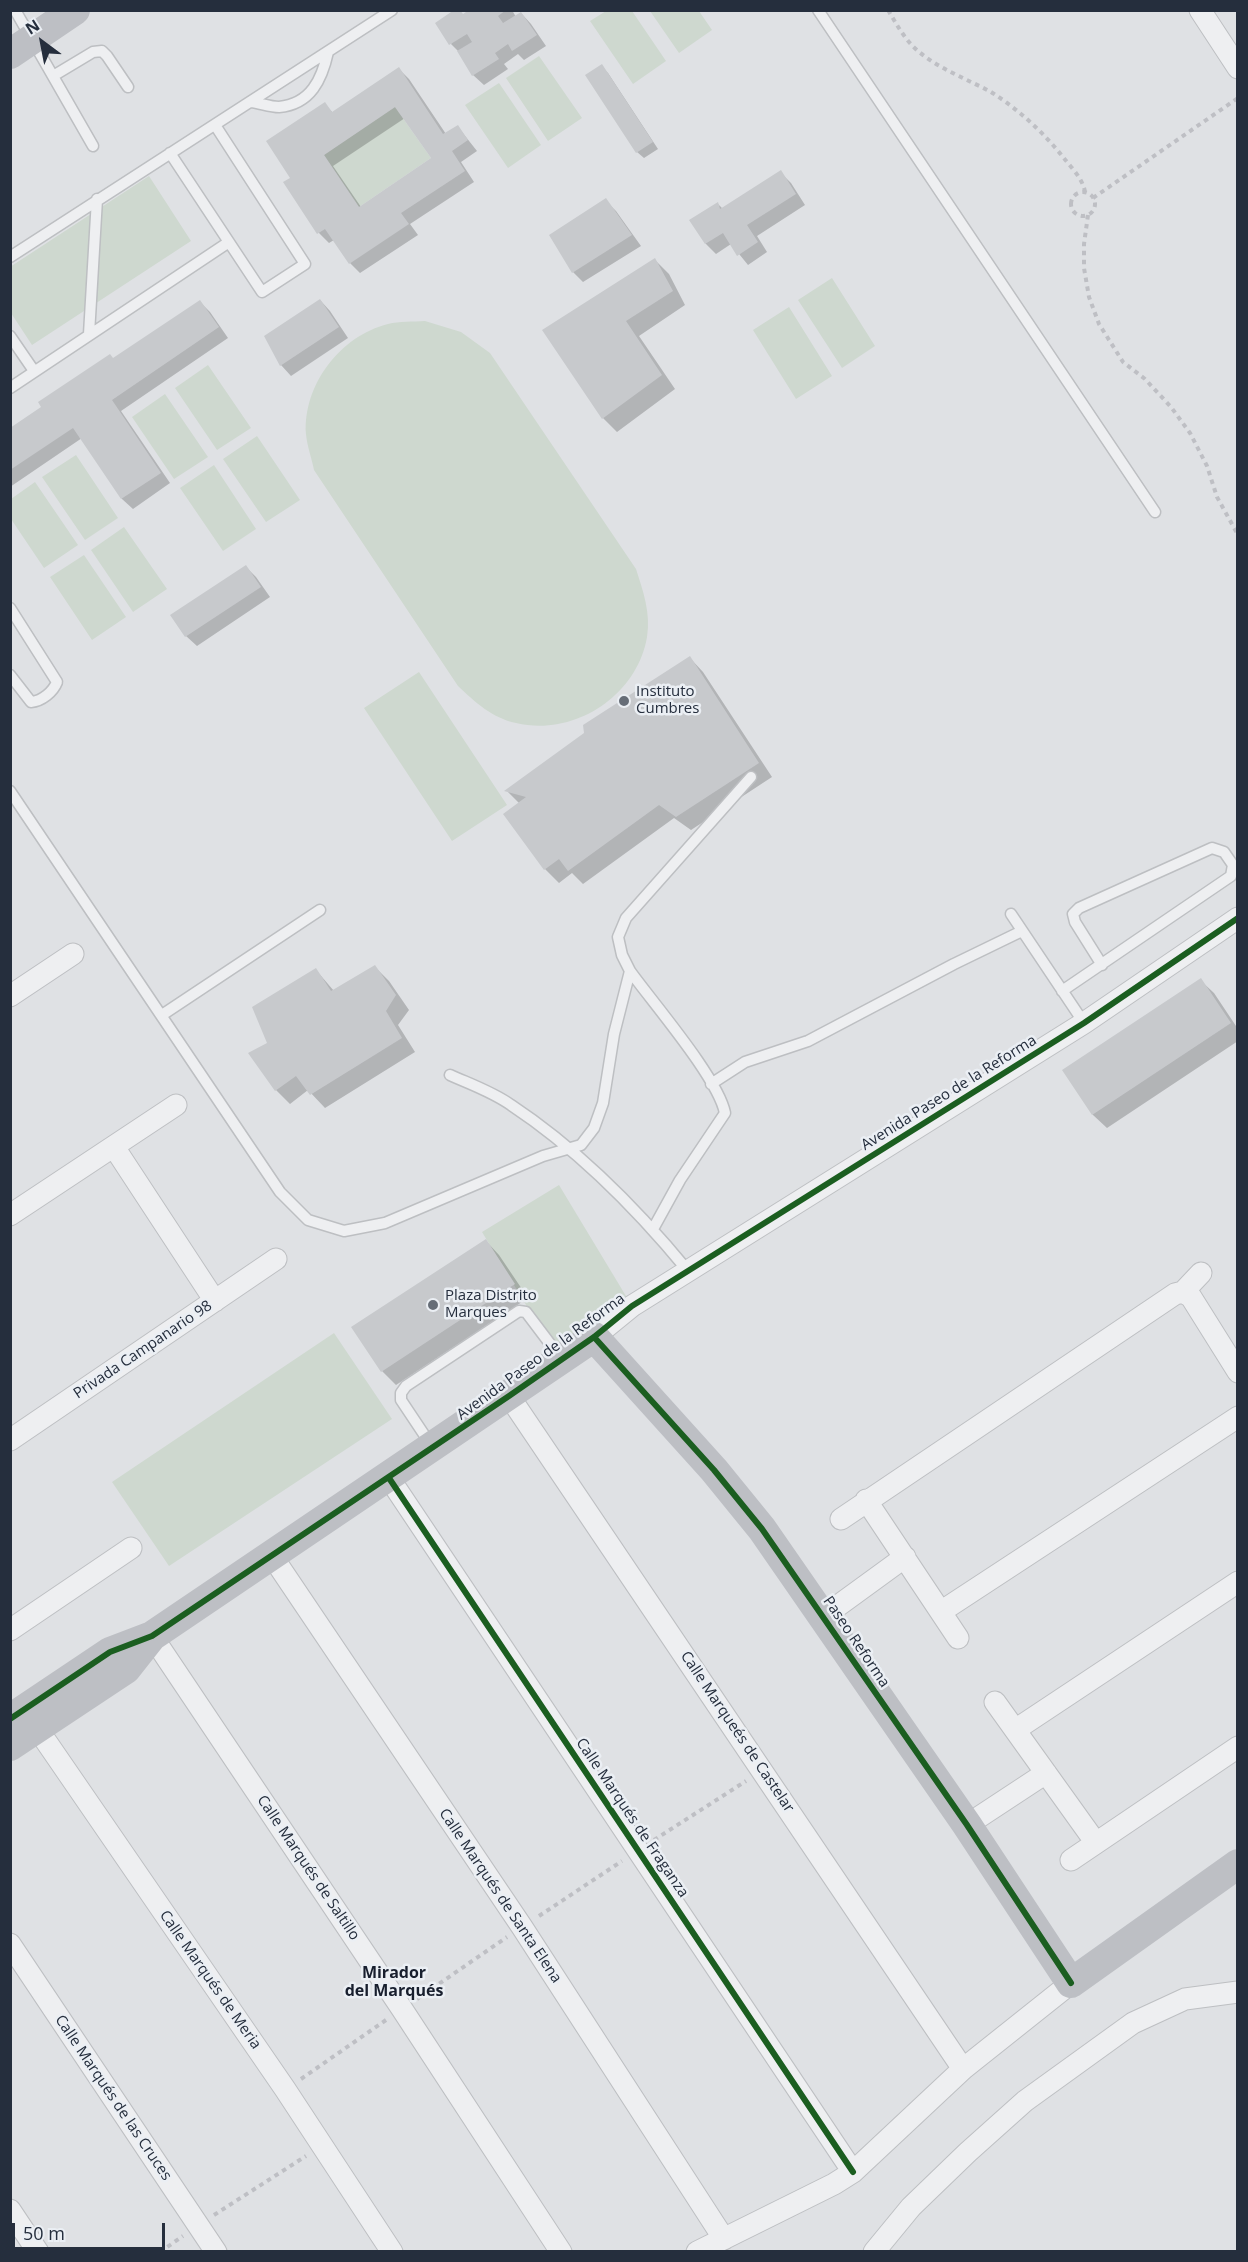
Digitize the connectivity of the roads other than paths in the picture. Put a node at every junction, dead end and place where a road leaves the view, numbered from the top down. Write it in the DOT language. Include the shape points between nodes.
graph roads {
  1 [pos="15,10"];
  2 [pos="75,10"];
  3 [pos="392,10"];
  4 [pos="818,10"];
  5 [pos="1200,10"];
  6 [pos="21,47"];
  7 [pos="328,52"];
  8 [pos="1238,68"];
  9 [pos="53,76"];
  10 [pos="128,87"];
  11 [pos="251,102"];
  12 [pos="215,125"];
  13 [pos="93,146"];
  14 [pos="170,153"];
  15 [pos="97,200"];
  16 [pos="229,242"];
  17 [pos="10,257"];
  18 [pos="89,334"];
  19 [pos="10,336"];
  20 [pos="34,371"];
  21 [pos="10,388"];
  22 [pos="1155,512"];
  23 [pos="10,608"];
  24 [pos="10,675"];
  25 [pos="751,777"];
  26 [pos="10,791"];
  27 [pos="320,910"];
  28 [pos="1011,914"];
  29 [pos="1238,918"];
  30 [pos="1022,931"];
  31 [pos="73,954"];
  32 [pos="1102,964"];
  33 [pos="630,971"];
  34 [pos="1062,991"];
  35 [pos="10,996"];
  36 [pos="162,1015"];
  37 [pos="1084,1023"];
  38 [pos="450,1075"];
  39 [pos="711,1084"];
  40 [pos="176,1105"];
  41 [pos="114,1147"];
  42 [pos="571,1149"];
  43 [pos="10,1215"];
  44 [pos="653,1229"];
  45 [pos="276,1259"];
  46 [pos="688,1271"];
  47 [pos="1201,1273"];
  48 [pos="1183,1292"];
  49 [pos="215,1301"];
  50 [pos="594,1337"];
  51 [pos="562,1359"];
  52 [pos="1238,1372"];
  53 [pos="510,1396"];
  54 [pos="1238,1417"];
  55 [pos="10,1440"];
  56 [pos="433,1448"];
  57 [pos="389,1478"];
  58 [pos="866,1500"];
  59 [pos="841,1518"];
  60 [pos="131,1548"];
  61 [pos="272,1556"];
  62 [pos="904,1557"];
  63 [pos="1238,1582"];
  64 [pos="942,1611"];
  65 [pos="824,1616"];
  66 [pos="10,1630"];
  67 [pos="152,1636"];
  68 [pos="958,1638"];
  69 [pos="995,1702"];
  70 [pos="24,1719"];
  71 [pos="1015,1730"];
  72 [pos="10,1746"];
  73 [pos="1238,1747"];
  74 [pos="1046,1773"];
  75 [pos="966,1825"];
  76 [pos="1096,1843"];
  77 [pos="1071,1860"];
  78 [pos="1238,1864"];
  79 [pos="10,1944"];
  80 [pos="1071,1983"];
  81 [pos="1238,1992"];
  82 [pos="963,2069"];
  83 [pos="853,2172"];
  84 [pos="10,2210"];
  85 [pos="724,2238"];
  86 [pos="38,2252"];
  87 [pos="216,2252"];
  88 [pos="392,2252"];
  89 [pos="561,2252"];
  90 [pos="697,2252"];
  91 [pos="874,2252"];
  1 -- 6 [label="lane"];
  2 -- 6 [label="street"];
  3 -- 7 [label="lane"];
  4 -- 22 [label="lane"];
  5 -- 8 [label="street"];
  6 -- 9 [label="lane"];
  7 -- 11 [label="lane"];
  7 -- 11 [label="lane" via="319,81 310,93 278,107"];
  9 -- 10 [label="lane" via="93,52 102,51"];
  9 -- 13 [label="lane"];
  11 -- 12 [label="lane"];
  12 -- 14 [label="lane"];
  12 -- 16 [label="lane" via="305,264 262,292"];
  14 -- 15 [label="lane"];
  14 -- 16 [label="lane"];
  15 -- 17 [label="lane"];
  15 -- 18 [label="lane"];
  16 -- 18 [label="lane"];
  18 -- 20 [label="lane"];
  19 -- 20 [label="lane"];
  20 -- 21 [label="lane"];
  23 -- 24 [label="lane" via="57,682 54,689 31,702"];
  25 -- 33 [label="lane" via="626,918 618,937"];
  26 -- 36 [label="lane"];
  27 -- 36 [label="lane"];
  28 -- 30 [label="lane"];
  29 -- 37 [label="street, Avenida Paseo de la Reforma"];
  30 -- 34 [label="lane"];
  30 -- 39 [label="lane" via="808,1041 745,1062"];
  31 -- 35 [label="street"];
  32 -- 32 [label="lane" via="1074,922 1073,914 1079,908 1212,849 1224,852 1233,865 1231,876"];
  32 -- 34 [label="lane"];
  33 -- 39 [label="lane"];
  33 -- 42 [label="lane" via="614,1034 603,1103 594,1128 581,1145"];
  34 -- 37 [label="lane"];
  36 -- 42 [label="lane" via="279,1192 308,1220 344,1231 385,1223 543,1156"];
  37 -- 46 [label="street, Avenida Paseo de la Reforma"];
  38 -- 42 [label="lane" via="510,1104"];
  39 -- 44 [label="lane" via="724,1113"];
  40 -- 41 [label="street"];
  41 -- 43 [label="street"];
  41 -- 49 [label="street"];
  42 -- 44 [label="lane"];
  44 -- 46 [label="lane"];
  45 -- 49 [label="street, Privada Campanario 98"];
  46 -- 50 [label="street, Avenida Paseo de la Reforma" via="632,1306"];
  47 -- 48 [label="street"];
  48 -- 52 [label="street" via="1191,1298"];
  48 -- 58 [label="street"];
  49 -- 55 [label="street, Privada Campanario 98"];
  50 -- 51 [label="street, Avenida Paseo de la Reforma"];
  50 -- 65 [label="street, Paseo Reforma" via="714,1470"];
  51 -- 53 [label="street, Avenida Paseo de la Reforma"];
  51 -- 56 [label="lane" via="526,1312 519,1311 406,1386 401,1400"];
  53 -- 56 [label="street, Avenida Paseo de la Reforma"];
  53 -- 82 [label="street, Calle Marqueés de Castelar"];
  54 -- 64 [label="street"];
  56 -- 57 [label="street, Avenida Paseo de la Reforma"];
  57 -- 61 [label="street, Avenida Paseo de la Reforma"];
  57 -- 83 [label="street, Calle Marqués de Fraganza"];
  58 -- 59 [label="street"];
  58 -- 62 [label="street"];
  60 -- 66 [label="street"];
  61 -- 67 [label="street, Avenida Paseo de la Reforma"];
  61 -- 85 [label="street, Calle Marqués de Santa Elena" via="522,1927"];
  62 -- 64 [label="street"];
  62 -- 65 [label="street"];
  63 -- 71 [label="street"];
  64 -- 68 [label="street"];
  65 -- 75 [label="street, Paseo Reforma"];
  67 -- 70 [label="street, Avenida Paseo de la Reforma" via="126,1670"];
  67 -- 89 [label="street, Calle Marqués de Saltillo"];
  69 -- 71 [label="street"];
  70 -- 72 [label="street, Avenida Paseo de la Reforma"];
  70 -- 88 [label="street, Calle Marqués de Meria" via="285,2089"];
  71 -- 74 [label="street"];
  73 -- 76 [label="street"];
  74 -- 75 [label="street"];
  74 -- 76 [label="street"];
  75 -- 80 [label="street, Paseo Reforma"];
  76 -- 77 [label="street"];
  78 -- 80 [label="street"];
  79 -- 87 [label="street, Calle Marqués de las Cruces"];
  80 -- 82 [label="street"];
  81 -- 91 [label="street" via="1185,1999 1133,2023 1025,2101 911,2207"];
  82 -- 83 [label="street"];
  83 -- 85 [label="street"];
  84 -- 86 [label="street"];
  85 -- 90 [label="street"];
}
